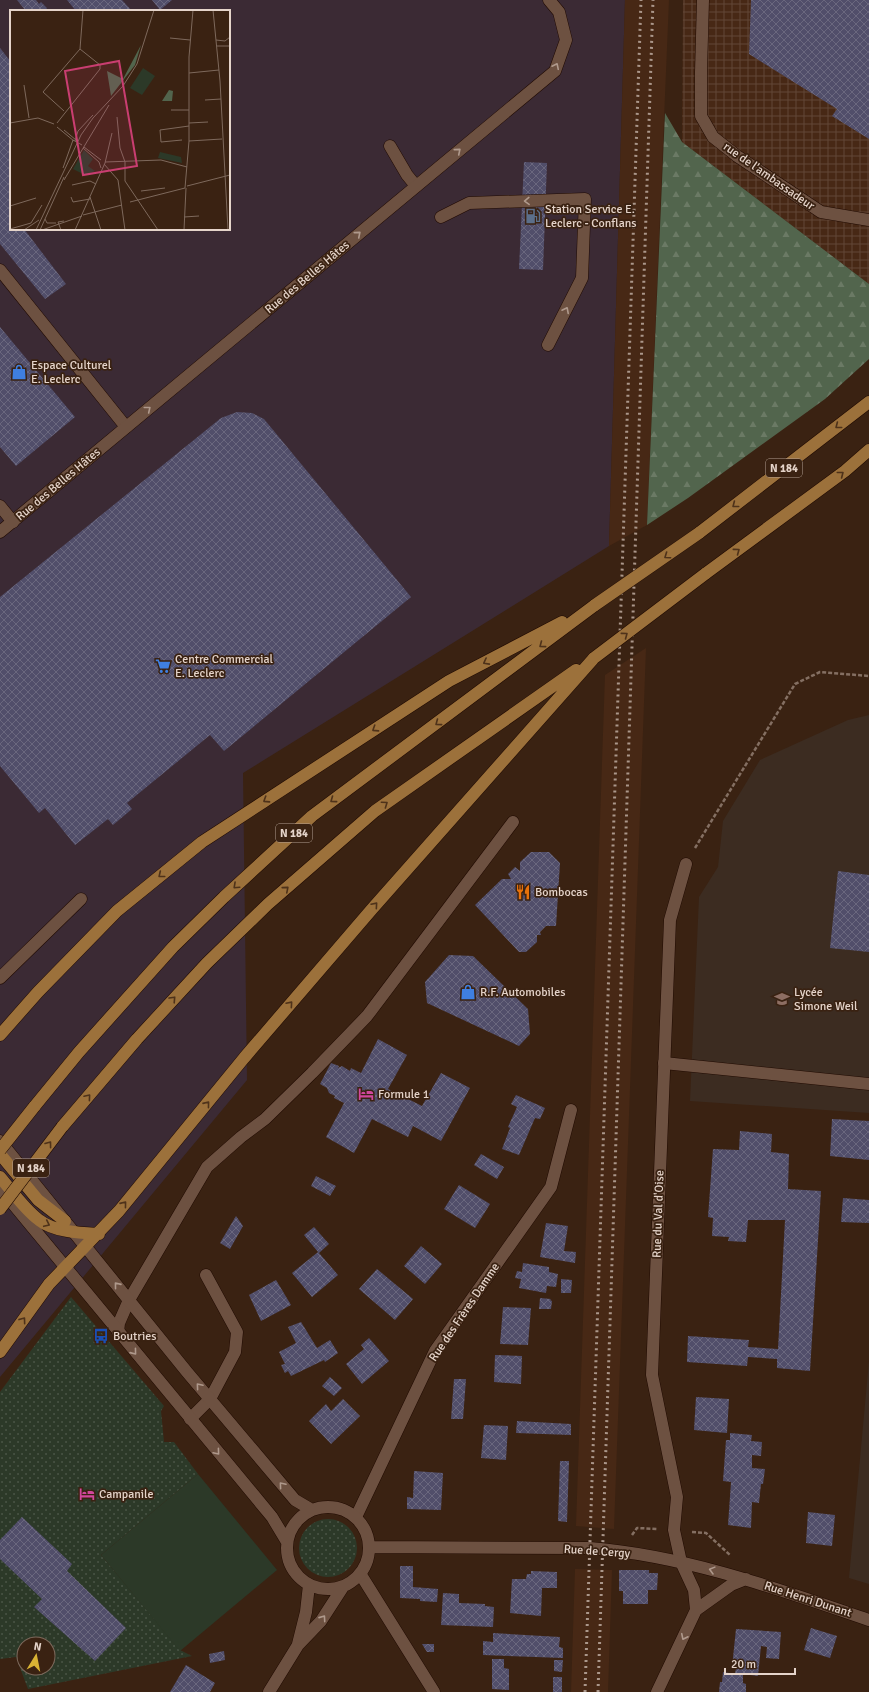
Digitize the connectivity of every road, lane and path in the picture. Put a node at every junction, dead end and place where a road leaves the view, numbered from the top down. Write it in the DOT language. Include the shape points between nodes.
graph roads {
  1 [pos="549,0"];
  2 [pos="703,0"];
  3 [pos="390,146"];
  4 [pos="416,186"];
  5 [pos="441,217"];
  6 [pos="869,220"];
  7 [pos="0,270"];
  8 [pos="548,345"];
  9 [pos="869,402"];
  10 [pos="126,426"];
  11 [pos="869,450"];
  12 [pos="0,506"];
  13 [pos="13,522"];
  14 [pos="0,532"];
  15 [pos="595,605"];
  16 [pos="594,658"];
  17 [pos="869,676"];
  18 [pos="513,822"];
  19 [pos="686,864"];
  20 [pos="81,899"];
  21 [pos="0,978"];
  22 [pos="0,1035"];
  23 [pos="664,1063"];
  24 [pos="869,1084"];
  25 [pos="571,1110"];
  26 [pos="0,1141"];
  27 [pos="0,1150"];
  28 [pos="0,1154"];
  29 [pos="0,1177"];
  30 [pos="0,1188"];
  31 [pos="0,1209"];
  32 [pos="66,1221"];
  33 [pos="74,1231"];
  34 [pos="99,1234"];
  35 [pos="86,1247"];
  36 [pos="65,1267"];
  37 [pos="206,1275"];
  38 [pos="129,1300"];
  39 [pos="118,1332"];
  40 [pos="0,1352"];
  41 [pos="210,1399"];
  42 [pos="190,1419"];
  43 [pos="312,1510"];
  44 [pos="356,1517"];
  45 [pos="287,1542"];
  46 [pos="370,1547"];
  47 [pos="681,1562"];
  48 [pos="361,1575"];
  49 [pos="746,1579"];
  50 [pos="309,1585"];
  51 [pos="343,1587"];
  52 [pos="696,1610"];
  53 [pos="869,1620"];
  54 [pos="298,1645"];
  55 [pos="269,1692"];
  56 [pos="434,1692"];
  57 [pos="657,1692"];
  4 -- 1 [label="street, Rue des Belles Hâtes, one-way" via="555,71 566,40 559,12"];
  2 -- 6 [label="street, rue de l'ambassadeur" via="701,116 713,136 821,212"];
  3 -- 4 [label="street"];
  10 -- 4 [label="street, Rue des Belles Hâtes, one-way"];
  8 -- 5 [label="street, one-way" via="582,278 585,199 469,203"];
  7 -- 10 [label="street"];
  9 -- 15 [label="main road, N 184, one-way, bridge" via="699,533"];
  10 -- 13 [label="street, Rue des Belles Hâtes"];
  16 -- 11 [label="main road, N 184, one-way, bridge"];
  12 -- 13 [label="street"];
  13 -- 14 [label="street, Rue des Belles Hâtes"];
  15 -- 22 [label="main road, one-way" via="449,681 202,842 117,911"];
  15 -- 27 [label="main road, N 184, one-way, bridge" via="312,816 174,947 79,1052"];
  31 -- 16 [label="main road, N 184, one-way, bridge" via="62,1127 137,1039 202,968 268,904 375,811"];
  34 -- 16 [label="main road, one-way" via="366,915"];
  17 -- 19 [label="path" via="820,672 795,684"];
  18 -- 38 [label="street" via="366,1016 265,1119 207,1167"];
  19 -- 23 [label="street, Rue du Val d'Oise" via="670,920"];
  20 -- 21 [label="street"];
  23 -- 24 [label="street"];
  23 -- 47 [label="street, Rue du Val d'Oise" via="652,1375 677,1497 674,1530"];
  25 -- 44 [label="street, Rue des Frères Damme" via="551,1187 435,1351"];
  26 -- 32 [label="street"];
  28 -- 32 [label="main road" via="38,1200"];
  29 -- 33 [label="main road, one-way" via="39,1220 54,1228"];
  30 -- 36 [label="street"];
  32 -- 33 [label="street"];
  33 -- 34 [label="main road"];
  33 -- 35 [label="street"];
  34 -- 35 [label="main road"];
  35 -- 36 [label="main road"];
  38 -- 35 [label="street, one-way"];
  36 -- 39 [label="street"];
  40 -- 36 [label="main road, one-way" via="49,1284"];
  37 -- 41 [label="street" via="236,1332 235,1352"];
  38 -- 39 [label="street"];
  41 -- 38 [label="street, one-way"];
  39 -- 42 [label="street, one-way"];
  41 -- 42 [label="street"];
  43 -- 41 [label="street, one-way" via="295,1500"];
  42 -- 45 [label="street, one-way" via="272,1517"];
  43 -- 44 [label="street" via="335,1507 346,1510"];
  43 -- 45 [label="street" via="300,1518"];
  44 -- 46 [label="street" via="368,1536"];
  45 -- 50 [label="street" via="287,1555 291,1567"];
  46 -- 47 [label="street, Rue de Cergy" via="590,1548"];
  46 -- 48 [label="street" via="366,1566"];
  49 -- 47 [label="street, Rue Henri Dunant, one-way"];
  47 -- 52 [label="street" via="694,1590"];
  48 -- 51 [label="street"];
  48 -- 56 [label="street"];
  49 -- 52 [label="street" via="731,1585"];
  49 -- 53 [label="street, Rue Henri Dunant"];
  50 -- 51 [label="street" via="332,1590"];
  50 -- 54 [label="street"];
  54 -- 51 [label="street, one-way" via="321,1621"];
  52 -- 57 [label="street, one-way"];
  54 -- 55 [label="street"];
}
